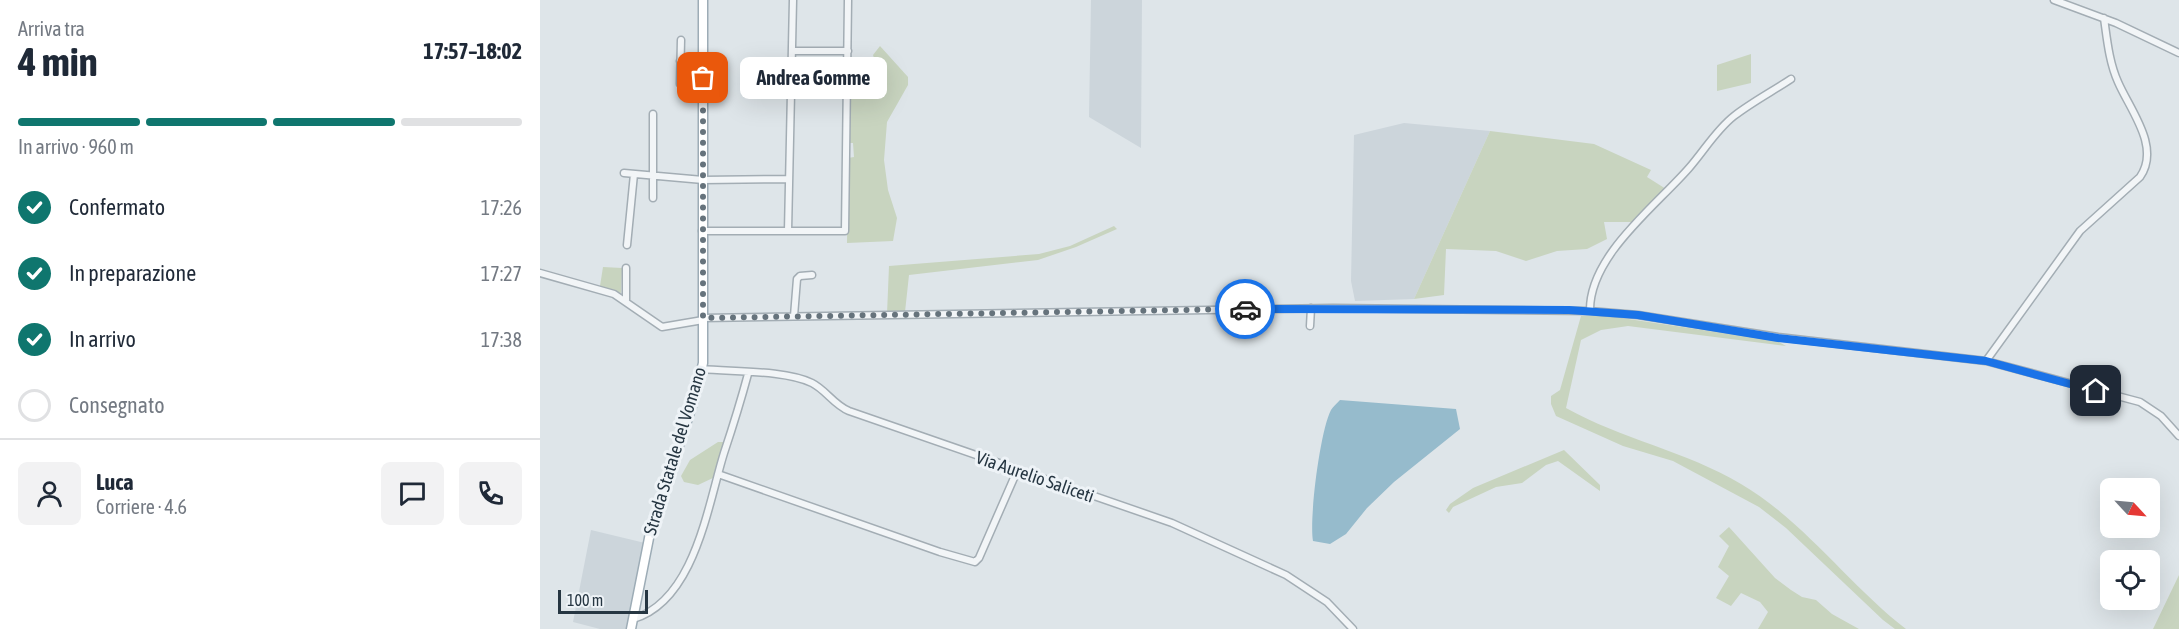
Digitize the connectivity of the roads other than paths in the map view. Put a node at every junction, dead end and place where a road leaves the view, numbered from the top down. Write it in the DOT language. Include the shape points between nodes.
graph roads {
  1 [pos="703,0"];
  2 [pos="793,0"];
  3 [pos="848,0"];
  4 [pos="2054,0"];
  5 [pos="2104,18"];
  6 [pos="681,40"];
  7 [pos="792,51"];
  8 [pos="848,51"];
  9 [pos="2179,53"];
  10 [pos="703,60"];
  11 [pos="680,61"];
  12 [pos="848,69"];
  13 [pos="791,70"];
  14 [pos="1791,79"];
  15 [pos="680,84"];
  16 [pos="652,114"];
  17 [pos="624,173"];
  18 [pos="634,174"];
  19 [pos="653,177"];
  20 [pos="789,179"];
  21 [pos="703,180"];
  22 [pos="653,198"];
  23 [pos="702,231"];
  24 [pos="788,231"];
  25 [pos="627,245"];
  26 [pos="626,268"];
  27 [pos="540,273"];
  28 [pos="812,275"];
  29 [pos="626,300"];
  30 [pos="1311,308"];
  31 [pos="1590,311"];
  32 [pos="794,316"];
  33 [pos="703,319"];
  34 [pos="1310,326"];
  35 [pos="1986,361"];
  36 [pos="702,369"];
  37 [pos="748,374"];
  38 [pos="2179,436"];
  39 [pos="1017,471"];
  40 [pos="718,474"];
  41 [pos="633,619"];
  42 [pos="631,629"];
  43 [pos="1353,629"];
  1 -- 10 [label="main road, Strada Statale del Vomano"];
  2 -- 7 [label="street"];
  3 -- 8 [label="street"];
  4 -- 5 [label="street"];
  5 -- 9 [label="street"];
  5 -- 35 [label="street" via="2112,65 2137,118 2148,166 2080,231"];
  6 -- 11 [label="street"];
  7 -- 8 [label="street"];
  7 -- 13 [label="street"];
  8 -- 12 [label="street"];
  10 -- 11 [label="street"];
  10 -- 21 [label="main road, Strada Statale del Vomano"];
  11 -- 15 [label="street"];
  12 -- 13 [label="street"];
  12 -- 24 [label="street" via="845,231"];
  13 -- 20 [label="street"];
  14 -- 31 [label="street" via="1728,121 1642,216 1596,279"];
  16 -- 19 [label="street"];
  17 -- 18 [label="street"];
  18 -- 19 [label="street"];
  18 -- 25 [label="street"];
  19 -- 21 [label="street"];
  19 -- 22 [label="street"];
  20 -- 21 [label="street"];
  20 -- 24 [label="street"];
  21 -- 23 [label="main road, Strada Statale del Vomano"];
  23 -- 24 [label="street"];
  23 -- 33 [label="main road, Strada Statale del Vomano"];
  26 -- 29 [label="street"];
  27 -- 29 [label="street" via="596,287"];
  28 -- 32 [label="street" via="797,279"];
  29 -- 33 [label="street" via="662,327"];
  30 -- 31 [label="street"];
  30 -- 32 [label="street"];
  30 -- 34 [label="street"];
  31 -- 35 [label="street" via="1778,338"];
  32 -- 33 [label="street"];
  33 -- 36 [label="main road, Strada Statale del Vomano"];
  35 -- 38 [label="street" via="2140,402"];
  36 -- 37 [label="street, Via Aurelio Saliceti"];
  36 -- 41 [label="main road, Strada Statale del Vomano" via="650,533"];
  37 -- 39 [label="street, Via Aurelio Saliceti" via="810,382 844,409"];
  37 -- 40 [label="street"];
  39 -- 40 [label="street" via="975,562"];
  39 -- 43 [label="street, Via Aurelio Saliceti" via="1172,523 1286,576 1327,602"];
  40 -- 41 [label="street" via="691,562 662,600"];
  41 -- 42 [label="main road, Strada Statale del Vomano"];
}
